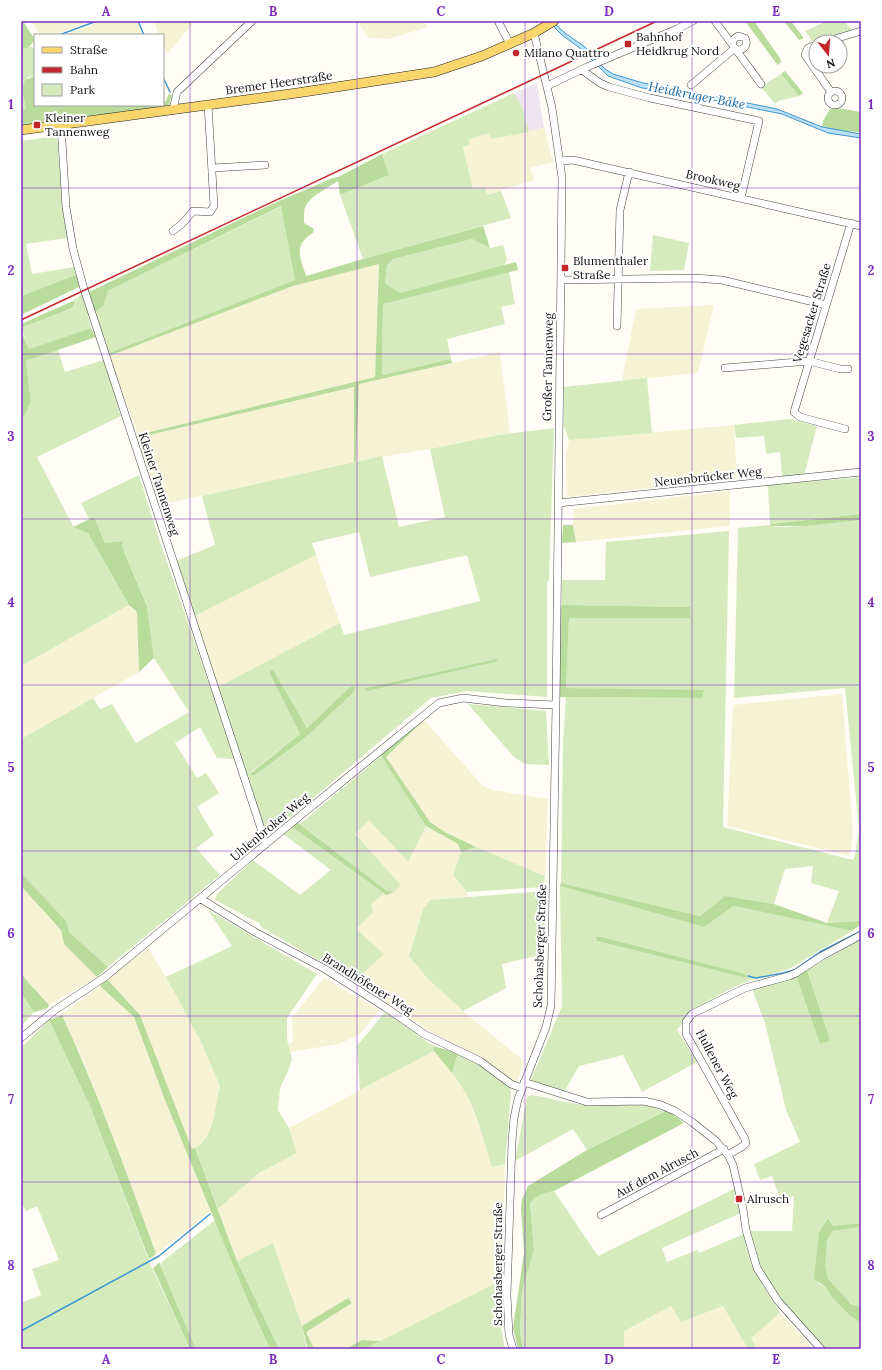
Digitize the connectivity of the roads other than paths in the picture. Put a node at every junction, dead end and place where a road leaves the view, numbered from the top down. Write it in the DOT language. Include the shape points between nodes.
graph roads {
  1 [pos="252,21"];
  2 [pos="498,21"];
  3 [pos="693,21"];
  4 [pos="715,21"];
  5 [pos="552,22"];
  6 [pos="861,31"];
  7 [pos="534,32"];
  8 [pos="848,35"];
  9 [pos="510,44"];
  10 [pos="735,48"];
  11 [pos="808,48"];
  12 [pos="808,59"];
  13 [pos="585,68"];
  14 [pos="818,74"];
  15 [pos="761,84"];
  16 [pos="690,85"];
  17 [pos="547,86"];
  18 [pos="831,92"];
  19 [pos="208,105"];
  20 [pos="173,110"];
  21 [pos="61,125"];
  22 [pos="21,130"];
  23 [pos="560,161"];
  24 [pos="265,165"];
  25 [pos="212,168"];
  26 [pos="629,172"];
  27 [pos="741,198"];
  28 [pos="851,223"];
  29 [pos="861,226"];
  30 [pos="173,231"];
  31 [pos="561,280"];
  32 [pos="618,280"];
  33 [pos="826,305"];
  34 [pos="617,326"];
  35 [pos="809,361"];
  36 [pos="725,368"];
  37 [pos="848,369"];
  38 [pos="845,430"];
  39 [pos="861,472"];
  40 [pos="558,503"];
  41 [pos="556,705"];
  42 [pos="266,844"];
  43 [pos="201,899"];
  44 [pos="861,935"];
  45 [pos="21,1038"];
  46 [pos="523,1085"];
  47 [pos="726,1152"];
  48 [pos="601,1215"];
  49 [pos="513,1349"];
  50 [pos="821,1349"];
  1 -- 20 [label="street" via="177,92"];
  2 -- 9 [label="street"];
  3 -- 13 [label="street"];
  4 -- 10 [label="street"];
  5 -- 7 [label="main road, Bremer Heerstraße"];
  6 -- 8 [label="street"];
  7 -- 9 [label="main road, Bremer Heerstraße"];
  7 -- 17 [label="street, Großer Tannenweg"];
  9 -- 19 [label="main road, Bremer Heerstraße" via="434,72"];
  10 -- 15 [label="street"];
  10 -- 16 [label="street"];
  11 -- 12 [label="street" via="805,55"];
  13 -- 17 [label="street"];
  13 -- 27 [label="street" via="600,83 609,87 759,121"];
  14 -- 18 [label="street"];
  17 -- 23 [label="street, Großer Tannenweg"];
  19 -- 20 [label="main road, Bremer Heerstraße"];
  19 -- 25 [label="street"];
  20 -- 21 [label="main road, Bremer Heerstraße"];
  21 -- 22 [label="main road, Bremer Heerstraße"];
  21 -- 42 [label="street, Kleiner Tannenweg" via="66,207 73,249 84,289"];
  23 -- 26 [label="street, Brookweg" via="573,160"];
  23 -- 31 [label="street, Großer Tannenweg"];
  24 -- 25 [label="street"];
  25 -- 30 [label="street" via="212,210 193,211"];
  26 -- 27 [label="street, Brookweg"];
  26 -- 32 [label="street" via="620,210"];
  27 -- 28 [label="street, Brookweg"];
  28 -- 29 [label="street, Brookweg"];
  28 -- 33 [label="street, Vegesacker Straße"];
  31 -- 32 [label="street"];
  31 -- 40 [label="street, Großer Tannenweg"];
  32 -- 33 [label="street" via="722,280"];
  32 -- 34 [label="street"];
  33 -- 35 [label="street, Vegesacker Straße"];
  35 -- 36 [label="street"];
  35 -- 37 [label="street"];
  35 -- 38 [label="street, Vegesacker Straße" via="794,412 800,417"];
  39 -- 40 [label="street, Neuenbrücker Weg"];
  40 -- 41 [label="street, Großer Tannenweg"];
  41 -- 42 [label="street, Uhlenbroker Weg" via="463,698 439,703"];
  41 -- 46 [label="street, Schohasberger Straße" via="551,1006 546,1027"];
  42 -- 43 [label="street, Uhlenbroker Weg"];
  43 -- 45 [label="street, Uhlenbroker Weg" via="105,977 55,1010"];
  43 -- 46 [label="street, Brandhöfener Weg" via="324,969 424,1034 480,1061 511,1084"];
  44 -- 47 [label="street, Hullener Weg" via="796,973 745,988 692,1014 686,1022 686,1034 745,1139 746,1143 743,1146"];
  46 -- 47 [label="street, Brandhöfener Weg" via="586,1102 644,1101 661,1105 692,1122"];
  46 -- 49 [label="street, Schohasberger Straße" via="514,1118 510,1172 508,1321"];
  47 -- 48 [label="street, Auf dem Alrusch"];
  47 -- 50 [label="street, Brandhöfener Weg" via="735,1175 757,1268 778,1301"];
}
